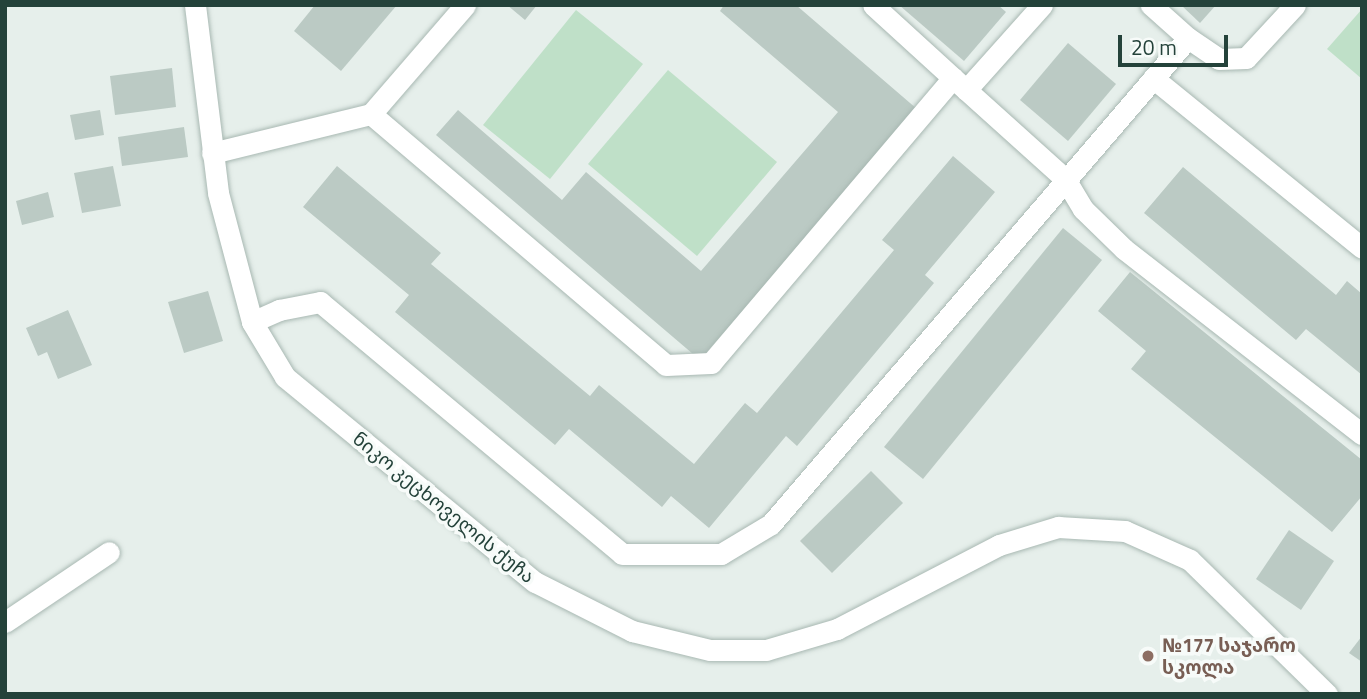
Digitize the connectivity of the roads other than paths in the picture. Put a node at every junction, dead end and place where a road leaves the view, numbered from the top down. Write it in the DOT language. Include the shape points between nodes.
graph roads {
  1 [pos="195,5"];
  2 [pos="465,5"];
  3 [pos="873,5"];
  4 [pos="1042,5"];
  5 [pos="1151,5"];
  6 [pos="1295,5"];
  7 [pos="1188,38"];
  8 [pos="1153,78"];
  9 [pos="960,84"];
  10 [pos="371,114"];
  11 [pos="212,153"];
  12 [pos="1065,179"];
  13 [pos="1362,248"];
  14 [pos="252,322"];
  15 [pos="1362,434"];
  16 [pos="109,552"];
  17 [pos="5,622"];
  18 [pos="1328,694"];
  1 -- 11 [label="street, ნიკო კეცხოველის ქუჩა"];
  2 -- 10 [label="street"];
  3 -- 9 [label="street"];
  4 -- 9 [label="street"];
  5 -- 7 [label="street"];
  6 -- 7 [label="street" via="1246,58 1219,59"];
  7 -- 8 [label="street"];
  8 -- 12 [label="street"];
  8 -- 13 [label="street"];
  9 -- 10 [label="street" via="711,363 666,365"];
  9 -- 12 [label="street"];
  10 -- 11 [label="street"];
  11 -- 14 [label="street, ნიკო კეცხოველის ქუჩა"];
  12 -- 14 [label="street" via="771,524 722,554 622,554 320,302 279,310"];
  12 -- 15 [label="street" via="1083,209 1124,249"];
  14 -- 18 [label="street, ნიკო კეცხოველის ქუჩა" via="285,377 535,582 632,631 710,650 766,650 837,629 999,545 1058,527 1125,531 1190,560"];
  16 -- 17 [label="street"];
}
